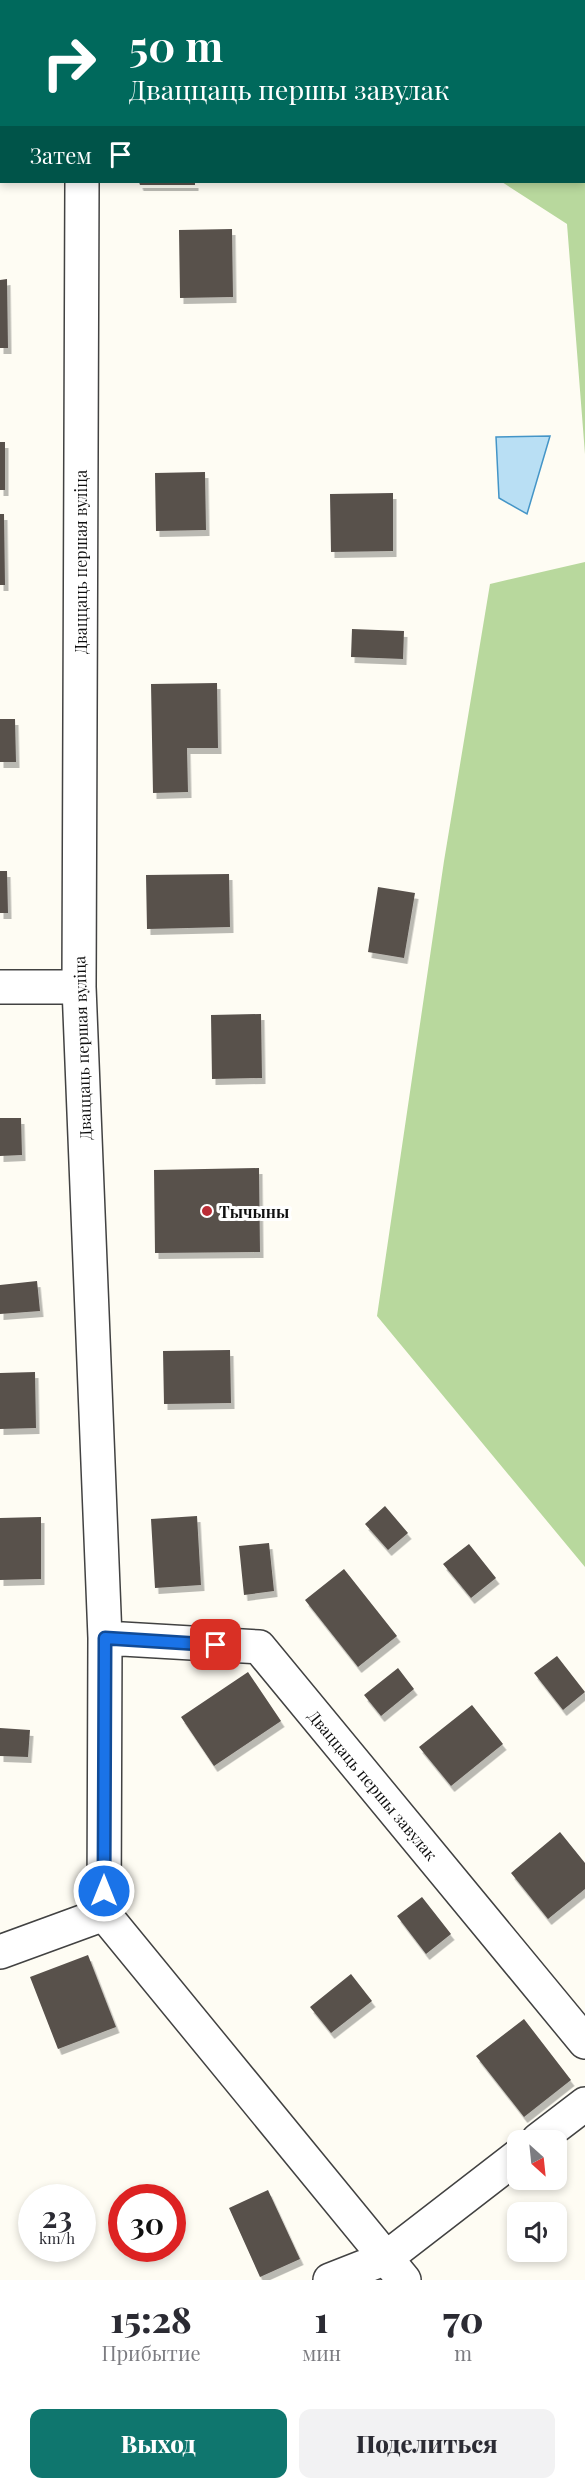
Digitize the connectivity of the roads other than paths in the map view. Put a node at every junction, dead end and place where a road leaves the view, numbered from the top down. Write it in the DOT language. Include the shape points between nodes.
graph roads {
  1 [pos="82,183"];
  2 [pos="0,987"];
  3 [pos="79,987"];
  4 [pos="105,1638"];
  5 [pos="104,1914"];
  6 [pos="0,1952"];
  7 [pos="585,2042"];
  8 [pos="585,2104"];
  9 [pos="551,2130"];
  10 [pos="507,2166"];
  11 [pos="395,2269"];
  12 [pos="330,2280"];
  1 -- 3 [label="street, Дваццаць першая вуліца"];
  2 -- 3 [label="street"];
  3 -- 4 [label="street, Дваццаць першая вуліца"];
  4 -- 5 [label="street, Дваццаць першая вуліца"];
  4 -- 7 [label="street, Дваццаць першы завулак" via="260,1647"];
  5 -- 6 [label="street"];
  5 -- 11 [label="street"];
  8 -- 9 [label="street"];
  10 -- 11 [label="street"];
  11 -- 12 [label="street"];
}
